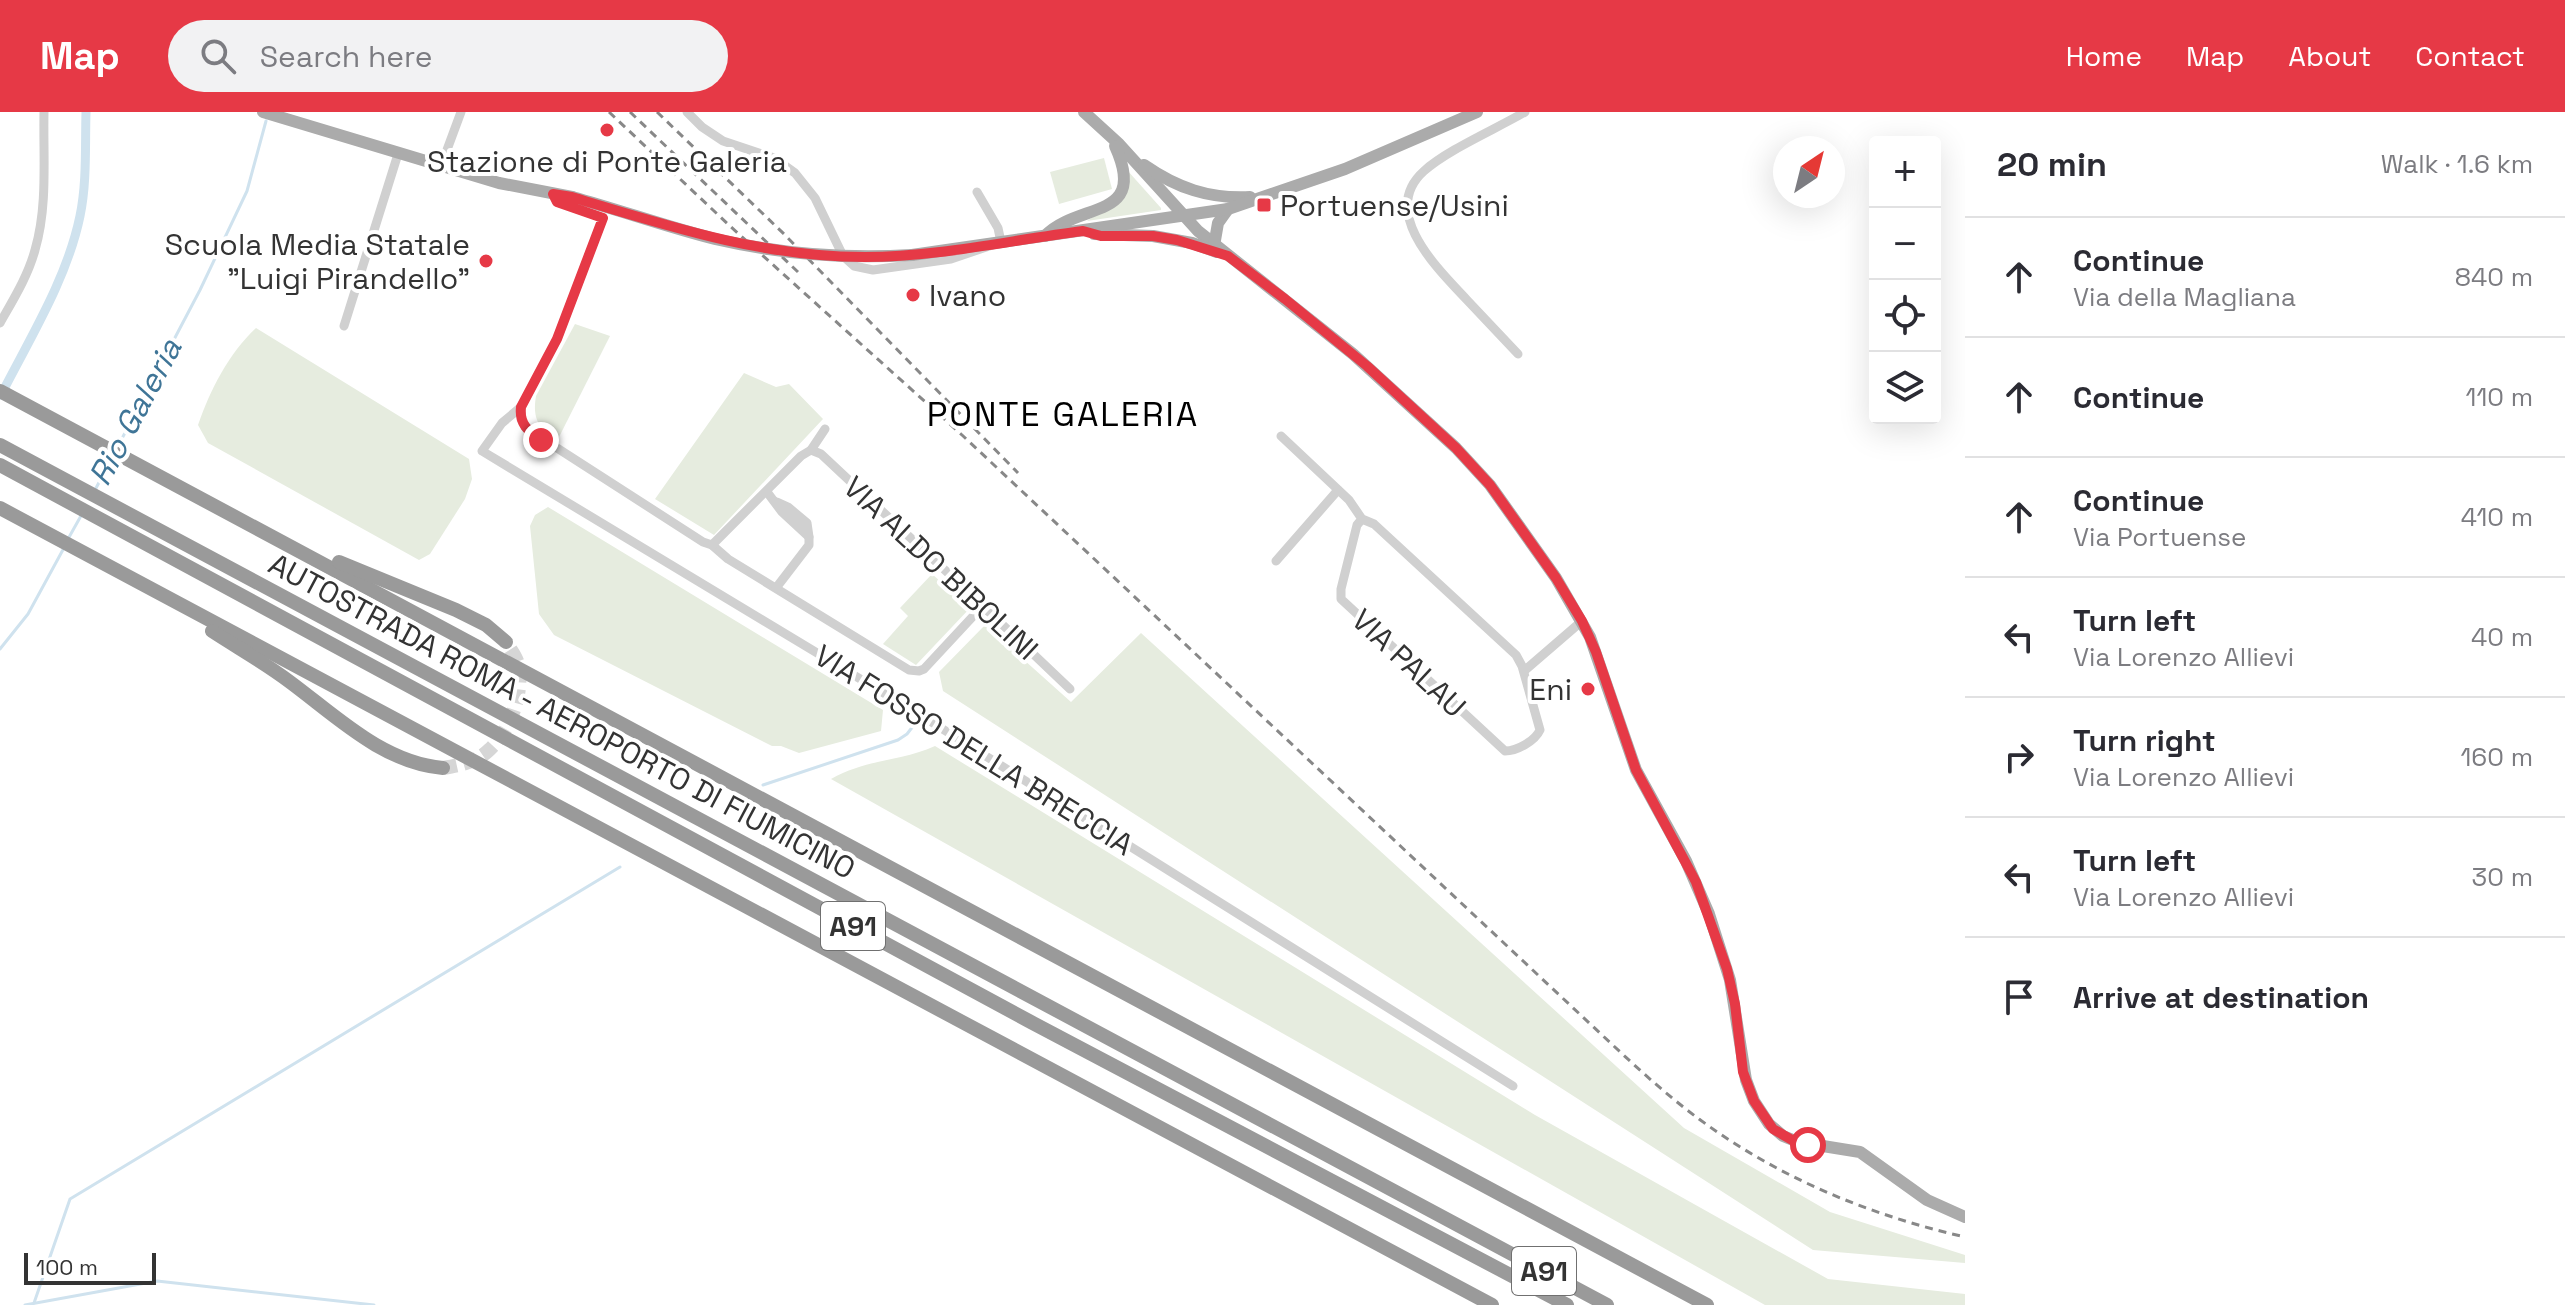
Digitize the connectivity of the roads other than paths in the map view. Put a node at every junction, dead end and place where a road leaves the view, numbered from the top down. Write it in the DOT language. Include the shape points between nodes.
graph roads {
  1 [pos="44,112"];
  2 [pos="263,112"];
  3 [pos="461,112"];
  4 [pos="687,112"];
  5 [pos="1084,112"];
  6 [pos="1477,112"];
  7 [pos="1525,112"];
  8 [pos="1110,135"];
  9 [pos="1127,153"];
  10 [pos="398,154"];
  11 [pos="441,166"];
  12 [pos="977,192"];
  13 [pos="553,194"];
  14 [pos="1273,195"];
  15 [pos="1228,209"];
  16 [pos="1182,216"];
  17 [pos="1083,231"];
  18 [pos="1045,236"];
  19 [pos="1001,242"];
  20 [pos="1214,246"];
  21 [pos="1228,256"];
  22 [pos="0,323"];
  23 [pos="344,326"];
  24 [pos="1518,354"];
  25 [pos="0,391"];
  26 [pos="521,407"];
  27 [pos="825,429"];
  28 [pos="1281,436"];
  29 [pos="0,445"];
  30 [pos="811,450"];
  31 [pos="0,465"];
  32 [pos="1338,490"];
  33 [pos="767,492"];
  34 [pos="0,508"];
  35 [pos="1362,519"];
  36 [pos="272,536"];
  37 [pos="712,545"];
  38 [pos="1276,561"];
  39 [pos="124,575"];
  40 [pos="776,588"];
  41 [pos="978,607"];
  42 [pos="1582,621"];
  43 [pos="506,642"];
  44 [pos="1524,671"];
  45 [pos="1070,689"];
  46 [pos="443,768"];
  47 [pos="1513,1086"];
  48 [pos="1965,1217"];
  49 [pos="1492,1305"];
  50 [pos="1567,1305"];
  51 [pos="1607,1305"];
  52 [pos="1707,1305"];
  1 -- 22 [label="street" via="38,239"];
  2 -- 10 [label="main road"];
  3 -- 11 [label="street"];
  4 -- 19 [label="street" via="716,137 774,158 795,173 815,198 843,256 858,268 951,259"];
  5 -- 8 [label="main road"];
  6 -- 14 [label="main road"];
  7 -- 24 [label="street" via="1424,170 1407,203 1429,258"];
  8 -- 9 [label="main road"];
  8 -- 18 [label="main road" via="1124,171 1118,199 1057,224"];
  9 -- 14 [label="main road" via="1197,193"];
  9 -- 16 [label="main road"];
  10 -- 11 [label="main road"];
  10 -- 23 [label="street"];
  11 -- 13 [label="main road"];
  12 -- 19 [label="street"];
  13 -- 19 [label="main road, bridge" via="755,247 844,256 912,255"];
  13 -- 26 [label="street" via="557,202 603,218 557,339"];
  14 -- 15 [label="main road"];
  15 -- 16 [label="main road"];
  15 -- 20 [label="main road" via="1216,228"];
  16 -- 17 [label="main road"];
  16 -- 20 [label="main road"];
  17 -- 18 [label="main road"];
  17 -- 21 [label="main road" via="1177,240"];
  18 -- 19 [label="main road"];
  20 -- 21 [label="main road"];
  21 -- 42 [label="main road" via="1360,360 1469,462 1498,495"];
  25 -- 36 [label="highway"];
  26 -- 37 [label="street" via="523,424 541,440"];
  26 -- 47 [label="street, VIA FOSSO DELLA BRECCIA" via="482,451 926,719"];
  27 -- 30 [label="street"];
  28 -- 32 [label="street"];
  29 -- 51 [label="highway, AUTOSTRADA ROMA - AEROPORTO DI FIUMICINO / A91"];
  30 -- 33 [label="street"];
  30 -- 41 [label="street, VIA ALDO BIBOLINI" via="963,587"];
  31 -- 50 [label="highway, AUTOSTRADA ROMA - AEROPORTO DI FIUMICINO / A91"];
  32 -- 35 [label="street"];
  32 -- 38 [label="street"];
  33 -- 37 [label="street"];
  33 -- 40 [label="street" via="809,537 809,545"];
  34 -- 39 [label="highway"];
  35 -- 44 [label="street" via="1374,524 1513,651"];
  35 -- 44 [label="street, VIA PALAU" via="1341,599 1505,751 1540,730"];
  36 -- 43 [label="highway" via="289,538 456,610"];
  36 -- 52 [label="highway"];
  37 -- 40 [label="street"];
  39 -- 46 [label="highway" via="288,680 372,742 410,761"];
  39 -- 49 [label="highway"];
  40 -- 41 [label="street" via="909,670 919,671"];
  41 -- 45 [label="street, VIA ALDO BIBOLINI"];
  42 -- 44 [label="street"];
  42 -- 48 [label="main road" via="1636,770 1690,870 1716,932 1735,1004 1743,1072 1758,1108 1783,1136 1860,1152 1922,1197"];
}
